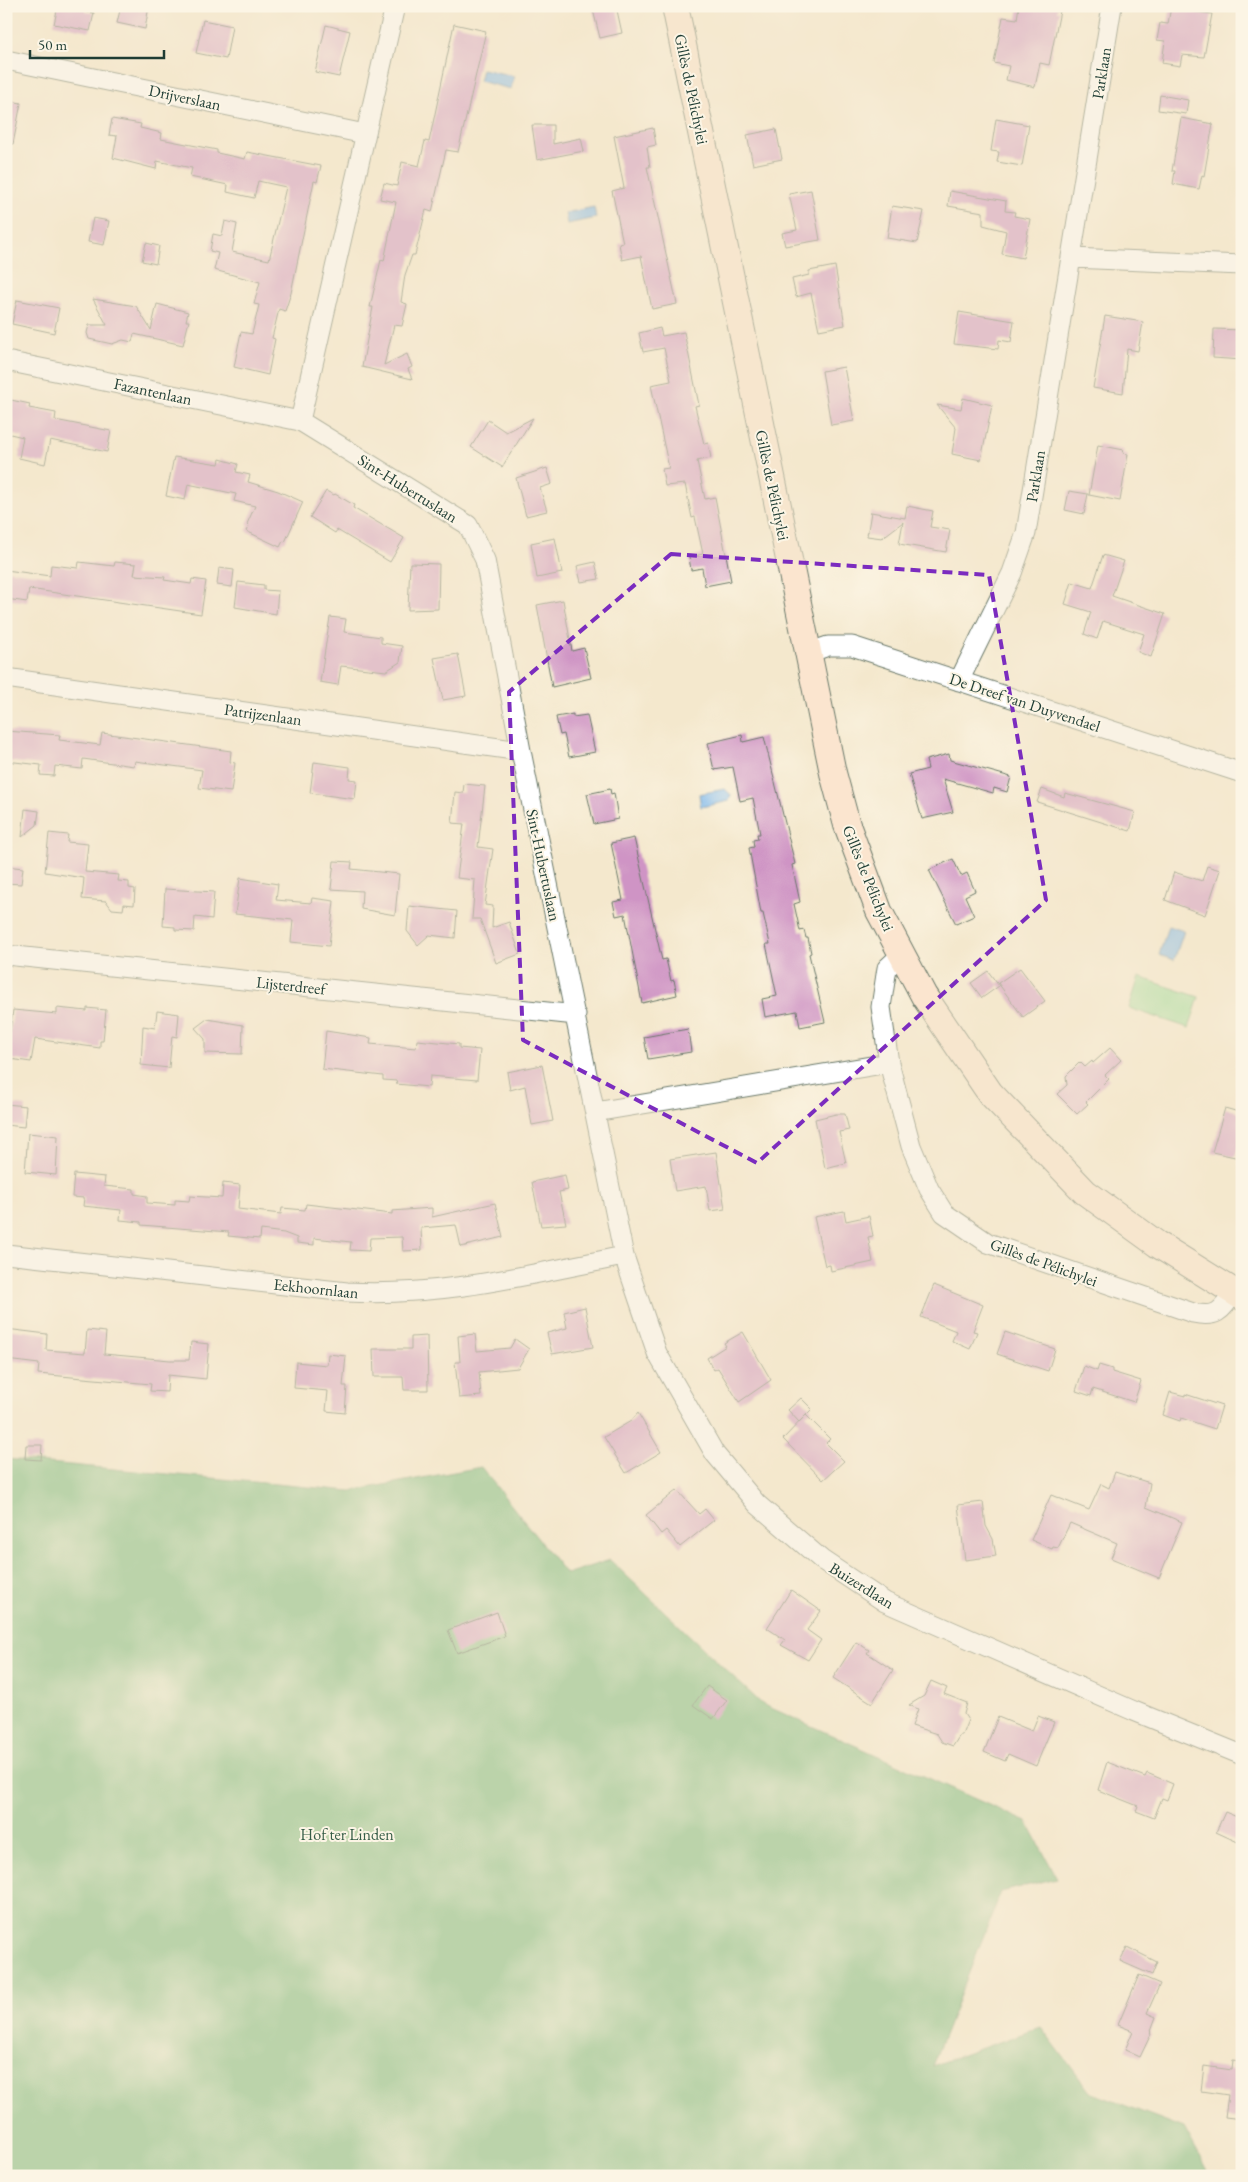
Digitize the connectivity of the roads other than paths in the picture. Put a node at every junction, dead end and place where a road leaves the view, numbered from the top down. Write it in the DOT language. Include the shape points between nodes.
graph roads {
  1 [pos="395,6"];
  2 [pos="675,6"];
  3 [pos="1112,6"];
  4 [pos="6,60"];
  5 [pos="364,134"];
  6 [pos="1071,258"];
  7 [pos="1242,265"];
  8 [pos="6,361"];
  9 [pos="300,421"];
  10 [pos="808,653"];
  11 [pos="6,678"];
  12 [pos="959,681"];
  13 [pos="520,750"];
  14 [pos="1242,773"];
  15 [pos="6,955"];
  16 [pos="901,955"];
  17 [pos="576,1016"];
  18 [pos="888,1063"];
  19 [pos="595,1112"];
  20 [pos="6,1254"];
  21 [pos="624,1256"];
  22 [pos="1237,1295"];
  23 [pos="1242,1755"];
  1 -- 5 [label="street"];
  2 -- 10 [label="main road, Gillès de Pélichylei"];
  3 -- 6 [label="street, Parklaan"];
  4 -- 5 [label="street, Drijverslaan"];
  5 -- 9 [label="street"];
  6 -- 7 [label="street"];
  6 -- 12 [label="street, Parklaan" via="1026,533 1012,573"];
  8 -- 9 [label="street, Fazantenlaan"];
  9 -- 13 [label="street, Sint-Hubertuslaan" via="468,525 485,560"];
  10 -- 12 [label="street, De Dreef van Duyvendael" via="828,646 852,646"];
  10 -- 16 [label="main road, Gillès de Pélichylei" via="847,824 879,911"];
  11 -- 13 [label="street, Patrijzenlaan"];
  12 -- 14 [label="street, De Dreef van Duyvendael"];
  13 -- 17 [label="street, Sint-Hubertuslaan"];
  15 -- 17 [label="street, Lijsterdreef"];
  16 -- 18 [label="street, Gillès de Pélichylei" via="887,968 881,1008"];
  16 -- 22 [label="main road, Gillès de Pélichylei" via="924,996 990,1093 1085,1192 1157,1244"];
  17 -- 19 [label="street, Sint-Hubertuslaan"];
  18 -- 19 [label="street"];
  18 -- 22 [label="street, Gillès de Pélichylei" via="912,1146 929,1190 944,1213 988,1243 1163,1304 1207,1316 1217,1313"];
  19 -- 21 [label="street, Sint-Hubertuslaan"];
  20 -- 21 [label="street, Eekhoornlaan" via="383,1294 486,1285"];
  21 -- 23 [label="street, Buizerdlaan" via="657,1353 715,1454 757,1504 822,1560 885,1602"];
}
